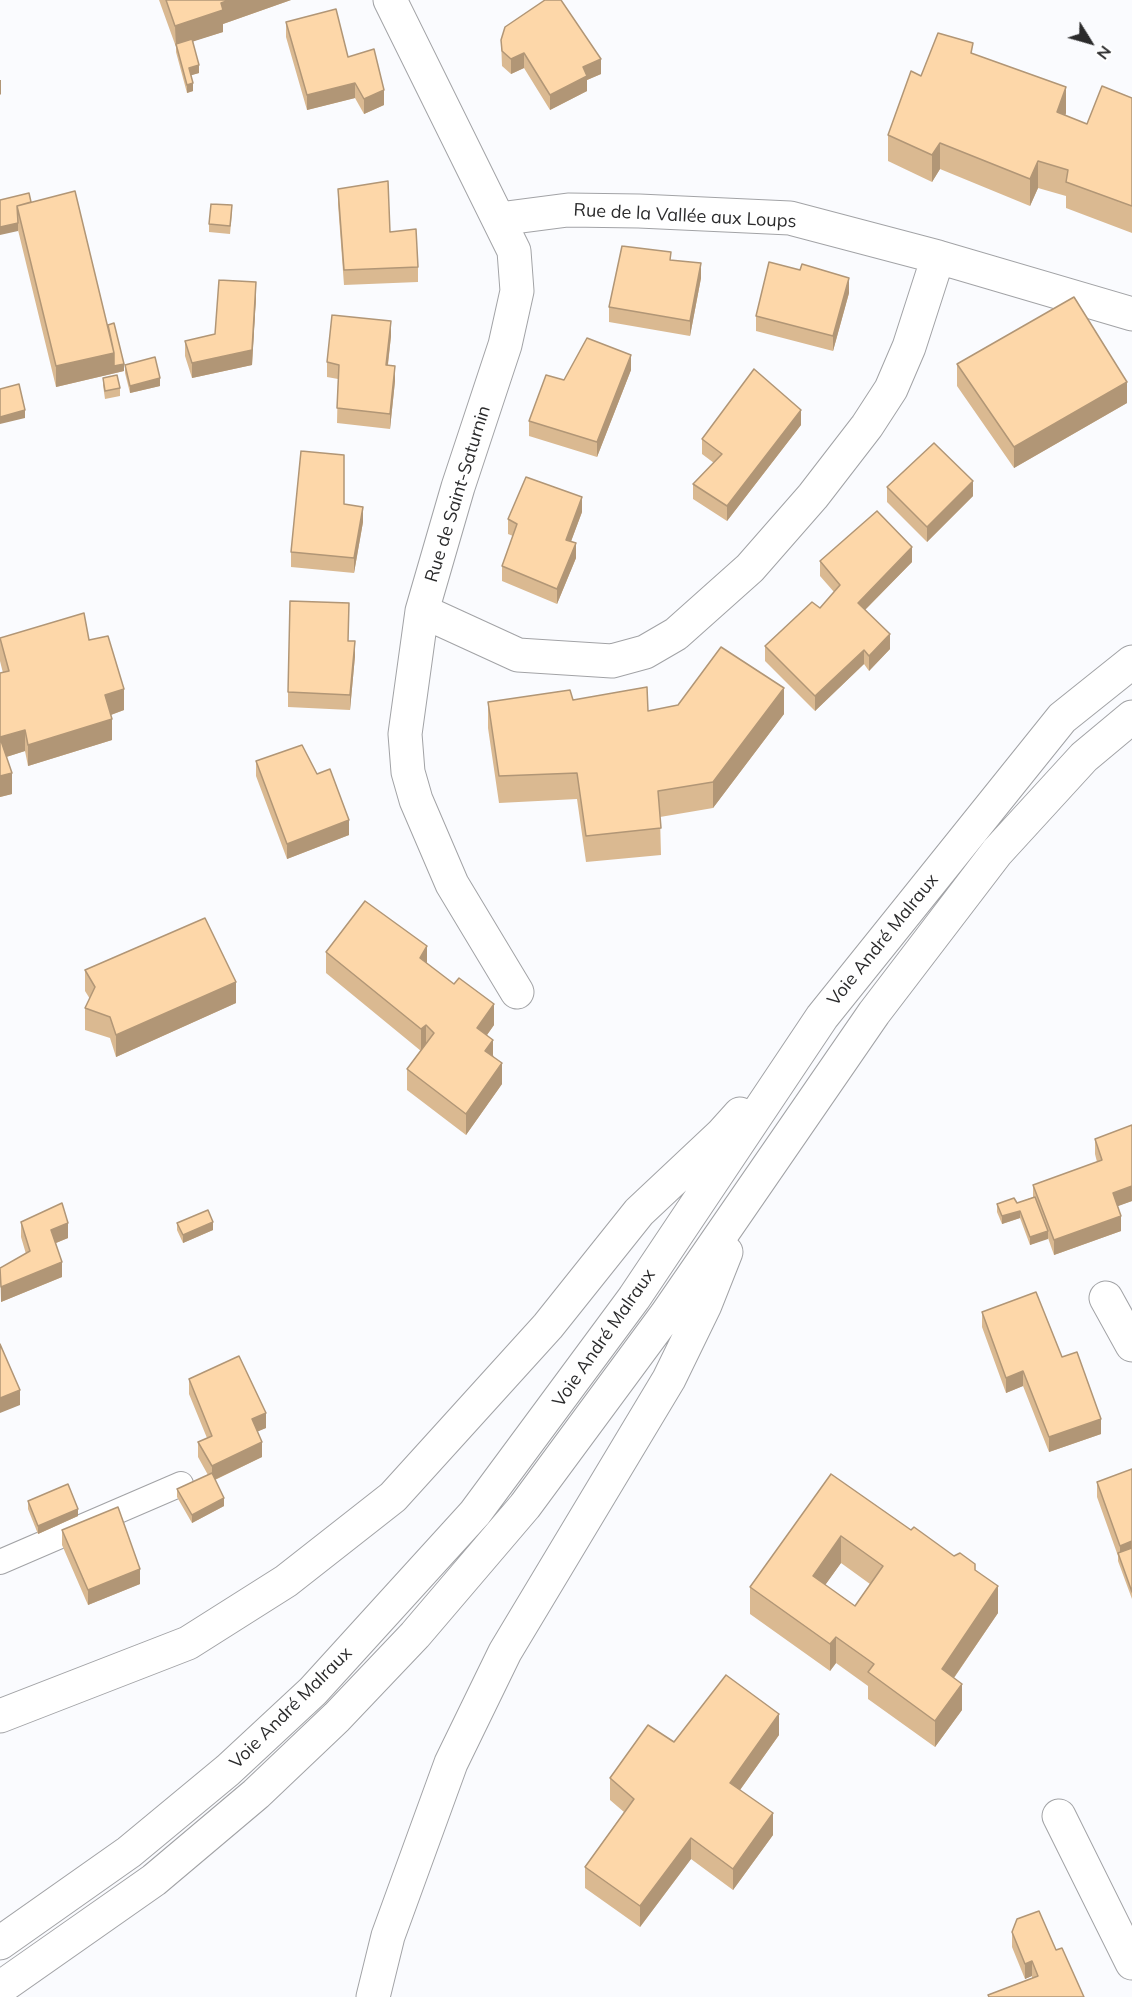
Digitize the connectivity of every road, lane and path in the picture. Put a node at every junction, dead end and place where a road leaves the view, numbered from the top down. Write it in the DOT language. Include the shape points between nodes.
graph roads {
  1 [pos="390,0"];
  2 [pos="499,219"];
  3 [pos="938,257"];
  4 [pos="1132,314"];
  5 [pos="422,611"];
  6 [pos="1132,662"];
  7 [pos="1132,717"];
  8 [pos="517,992"];
  9 [pos="822,1017"];
  10 [pos="742,1208"];
  11 [pos="1106,1298"];
  12 [pos="1132,1345"];
  13 [pos="181,1484"];
  14 [pos="0,1562"];
  15 [pos="0,1716"];
  16 [pos="1059,1816"];
  17 [pos="0,1943"];
  18 [pos="1132,1963"];
  19 [pos="9,1983"];
  20 [pos="373,1997"];
  1 -- 2 [label="main road, Rue de Saint-Saturnin"];
  2 -- 3 [label="main road, Rue de la Vallée aux Loups" via="568,210 790,218"];
  2 -- 5 [label="main road, Rue de Saint-Saturnin" via="514,251 517,291 505,345"];
  3 -- 4 [label="main road, Rue de la Vallée aux Loups"];
  3 -- 5 [label="main road" via="896,379 867,426 750,568 676,634 645,652 612,661 518,655"];
  5 -- 8 [label="main road, Rue de Saint-Saturnin" via="405,734 408,772 452,884"];
  6 -- 9 [label="main road, Voie André Malraux" via="1062,718"];
  7 -- 10 [label="main road, Voie André Malraux" via="1084,757 997,852 874,1013"];
  9 -- 15 [label="main road" via="722,1134 639,1212 548,1326 393,1497 286,1581 188,1643"];
  9 -- 17 [label="main road, Voie André Malraux" via="634,1298 475,1513 313,1691 228,1770 129,1852"];
  10 -- 19 [label="main road, Voie André Malraux" via="525,1506 415,1635 256,1794 154,1880"];
  10 -- 20 [label="main road" via="711,1290 669,1379 505,1652 451,1763 388,1936"];
  11 -- 12 [label="main road"];
  13 -- 14 [label="lane"];
  16 -- 18 [label="main road"];
}
